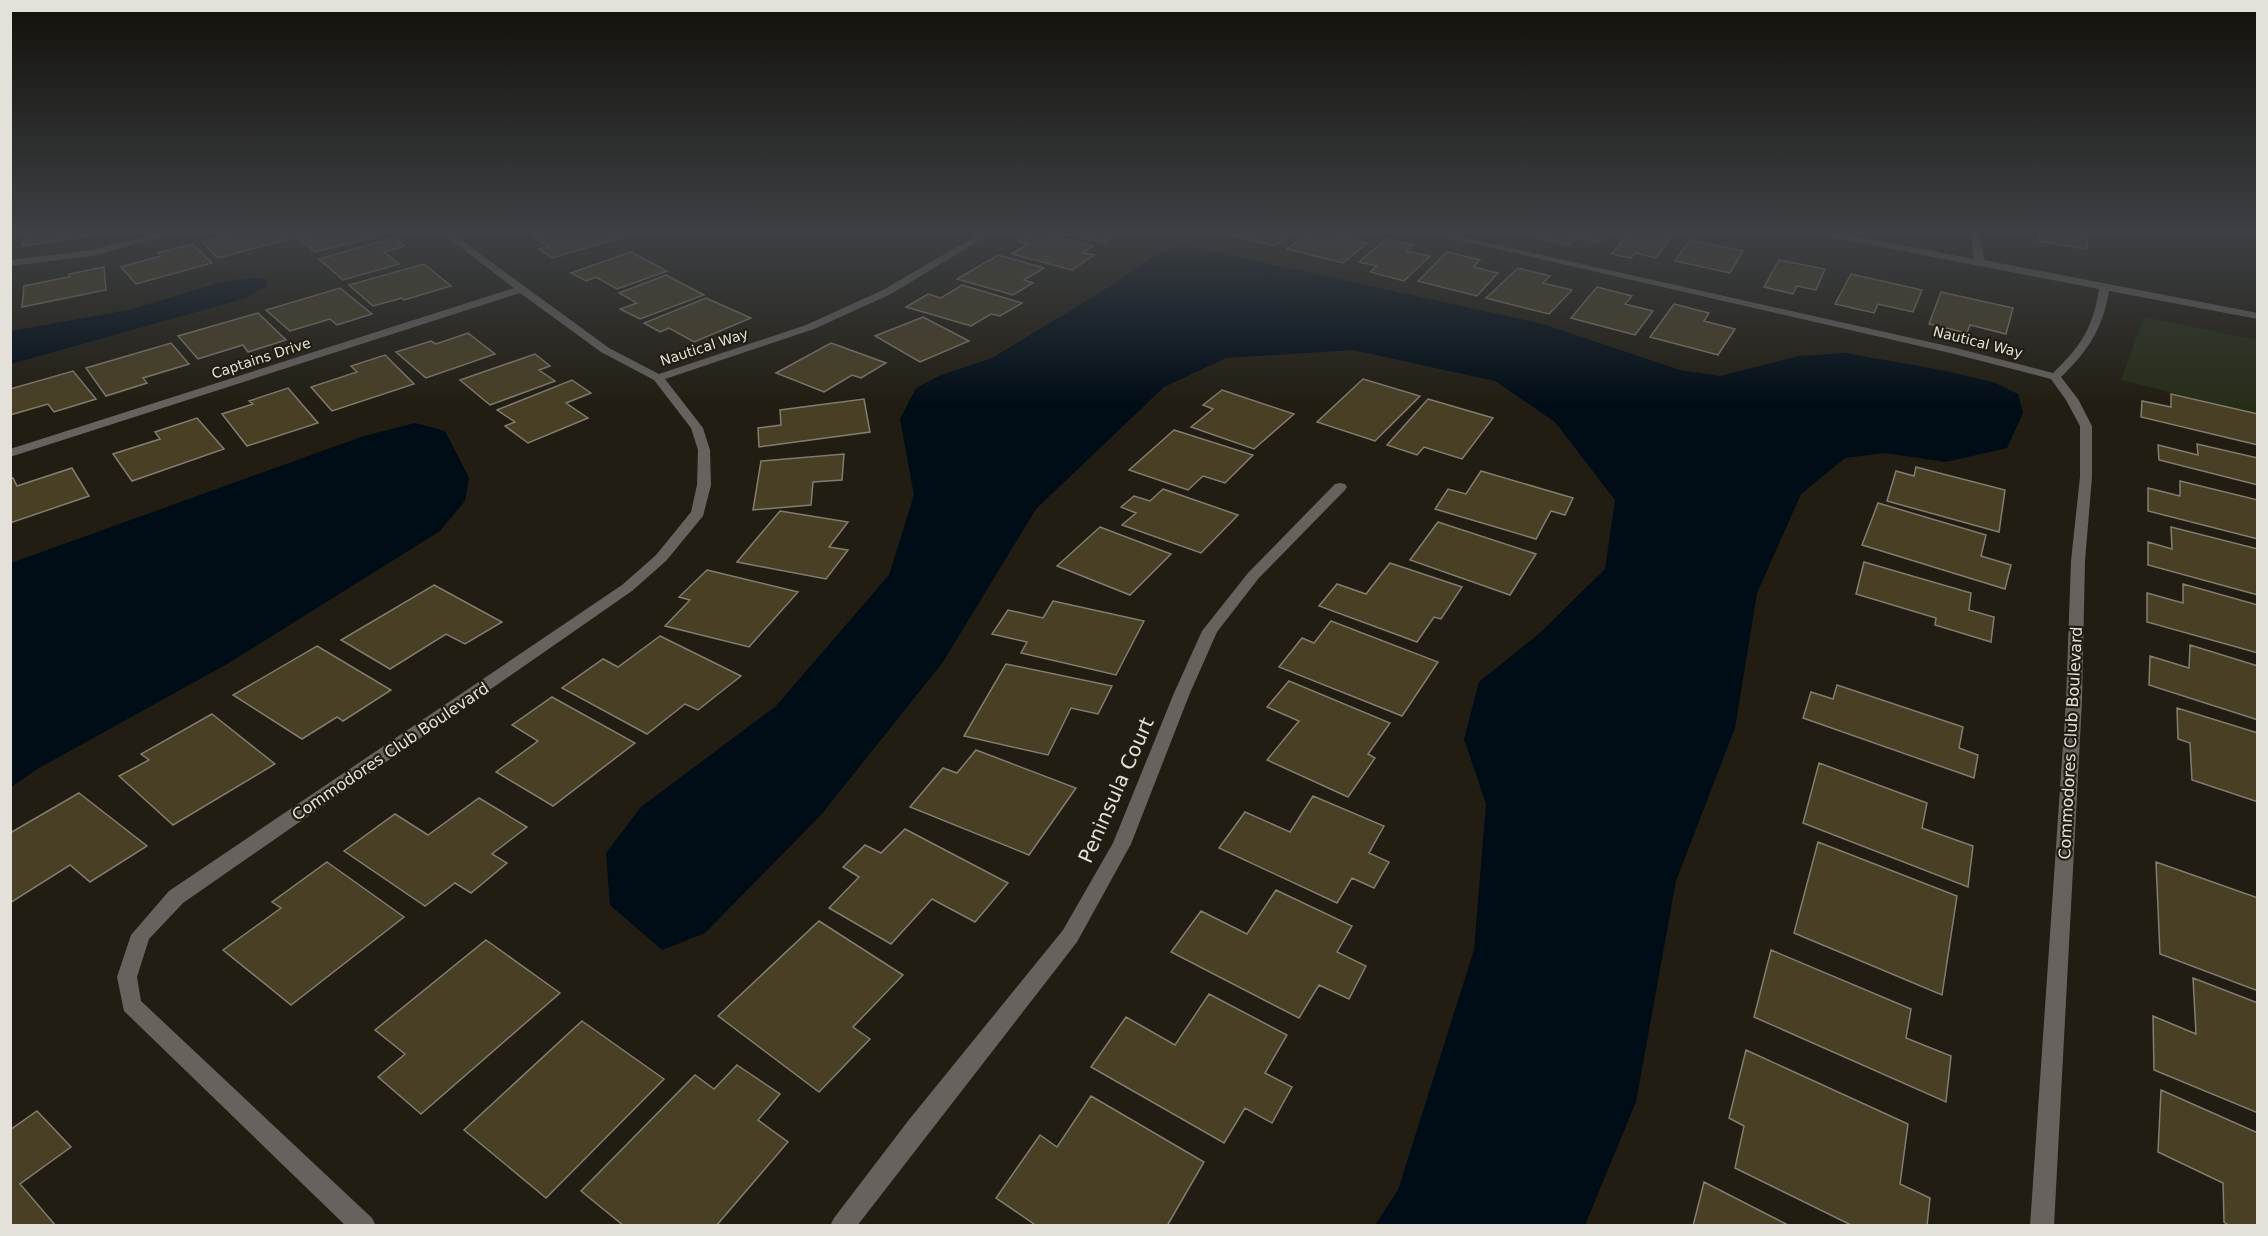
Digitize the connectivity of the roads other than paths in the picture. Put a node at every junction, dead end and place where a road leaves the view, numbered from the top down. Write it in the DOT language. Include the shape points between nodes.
graph roads {
  1 [pos="516,292"];
  2 [pos="523,292"];
  3 [pos="888,292"];
  4 [pos="1693,292"];
  5 [pos="2103,292"];
  6 [pos="2133,292"];
  7 [pos="2258,316"];
  8 [pos="2055,377"];
  9 [pos="658,378"];
  10 [pos="10,453"];
  11 [pos="1341,487"];
  12 [pos="364,1226"];
  13 [pos="842,1226"];
  14 [pos="2042,1226"];
  1 -- 10 [label="street, Captains Drive"];
  2 -- 9 [label="street, Commodores Club Boulevard" via="605,350"];
  3 -- 9 [label="street, Nautical Way" via="810,327"];
  4 -- 8 [label="street, Nautical Way"];
  5 -- 8 [label="street" via="2101,311 2083,351"];
  6 -- 7 [label="street"];
  8 -- 14 [label="street, Commodores Club Boulevard" via="2086,426 2086,477 2078,561 2074,701"];
  9 -- 12 [label="street, Commodores Club Boulevard" via="697,428 704,450 704,485 698,513 661,558 627,588 490,684 176,897 141,935 127,977 131,1005"];
  11 -- 13 [label="street, Peninsula Court" via="1253,576 1210,631 1122,844 1070,936"];
}
